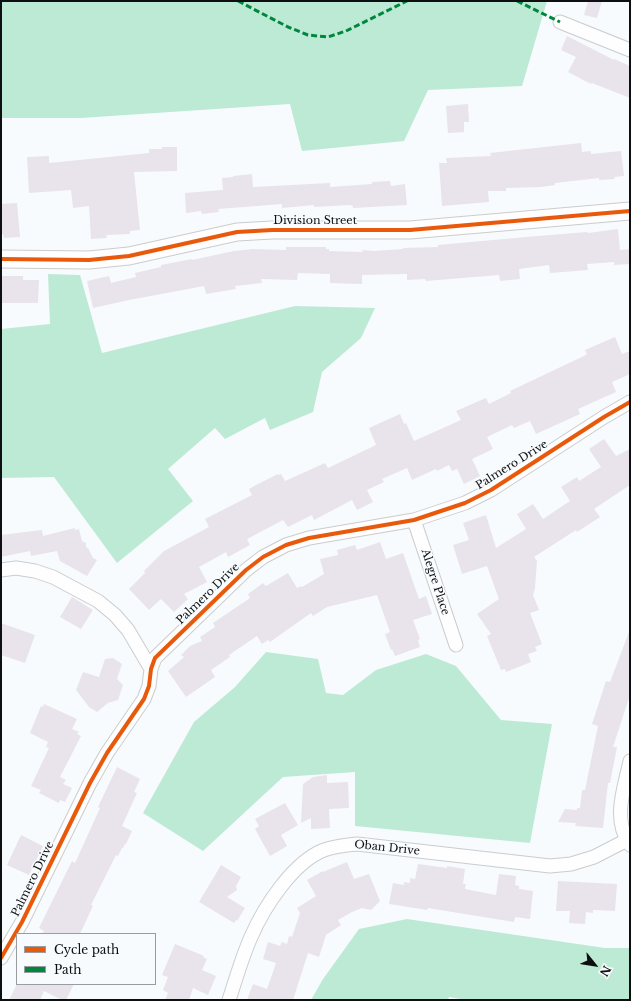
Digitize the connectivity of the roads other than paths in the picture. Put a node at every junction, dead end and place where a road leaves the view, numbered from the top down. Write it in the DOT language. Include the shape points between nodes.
graph roads {
  1 [pos="560,22"];
  2 [pos="630,50"];
  3 [pos="630,210"];
  4 [pos="1,259"];
  5 [pos="630,402"];
  6 [pos="414,520"];
  7 [pos="1,570"];
  8 [pos="456,645"];
  9 [pos="151,669"];
  10 [pos="630,761"];
  11 [pos="628,842"];
  12 [pos="1,958"];
  13 [pos="229,1000"];
  1 -- 2 [label="street"];
  3 -- 4 [label="street, Division Street" via="410,230 237,232 128,256 89,260"];
  5 -- 6 [label="street, Palmero Drive" via="491,490 465,503"];
  6 -- 8 [label="street, Alegre Place"];
  6 -- 9 [label="street, Palmero Drive" via="309,538 286,545 263,557 246,570 155,658"];
  7 -- 9 [label="street" via="16,568 35,571 98,601 128,630"];
  9 -- 12 [label="street, Palmero Drive" via="144,699 107,752 22,922"];
  10 -- 11 [label="street" via="620,809 621,825"];
  11 -- 13 [label="street, Oban Drive" via="594,857 571,864 550,866 357,844 324,850 294,870 279,890 251,937"];
}
